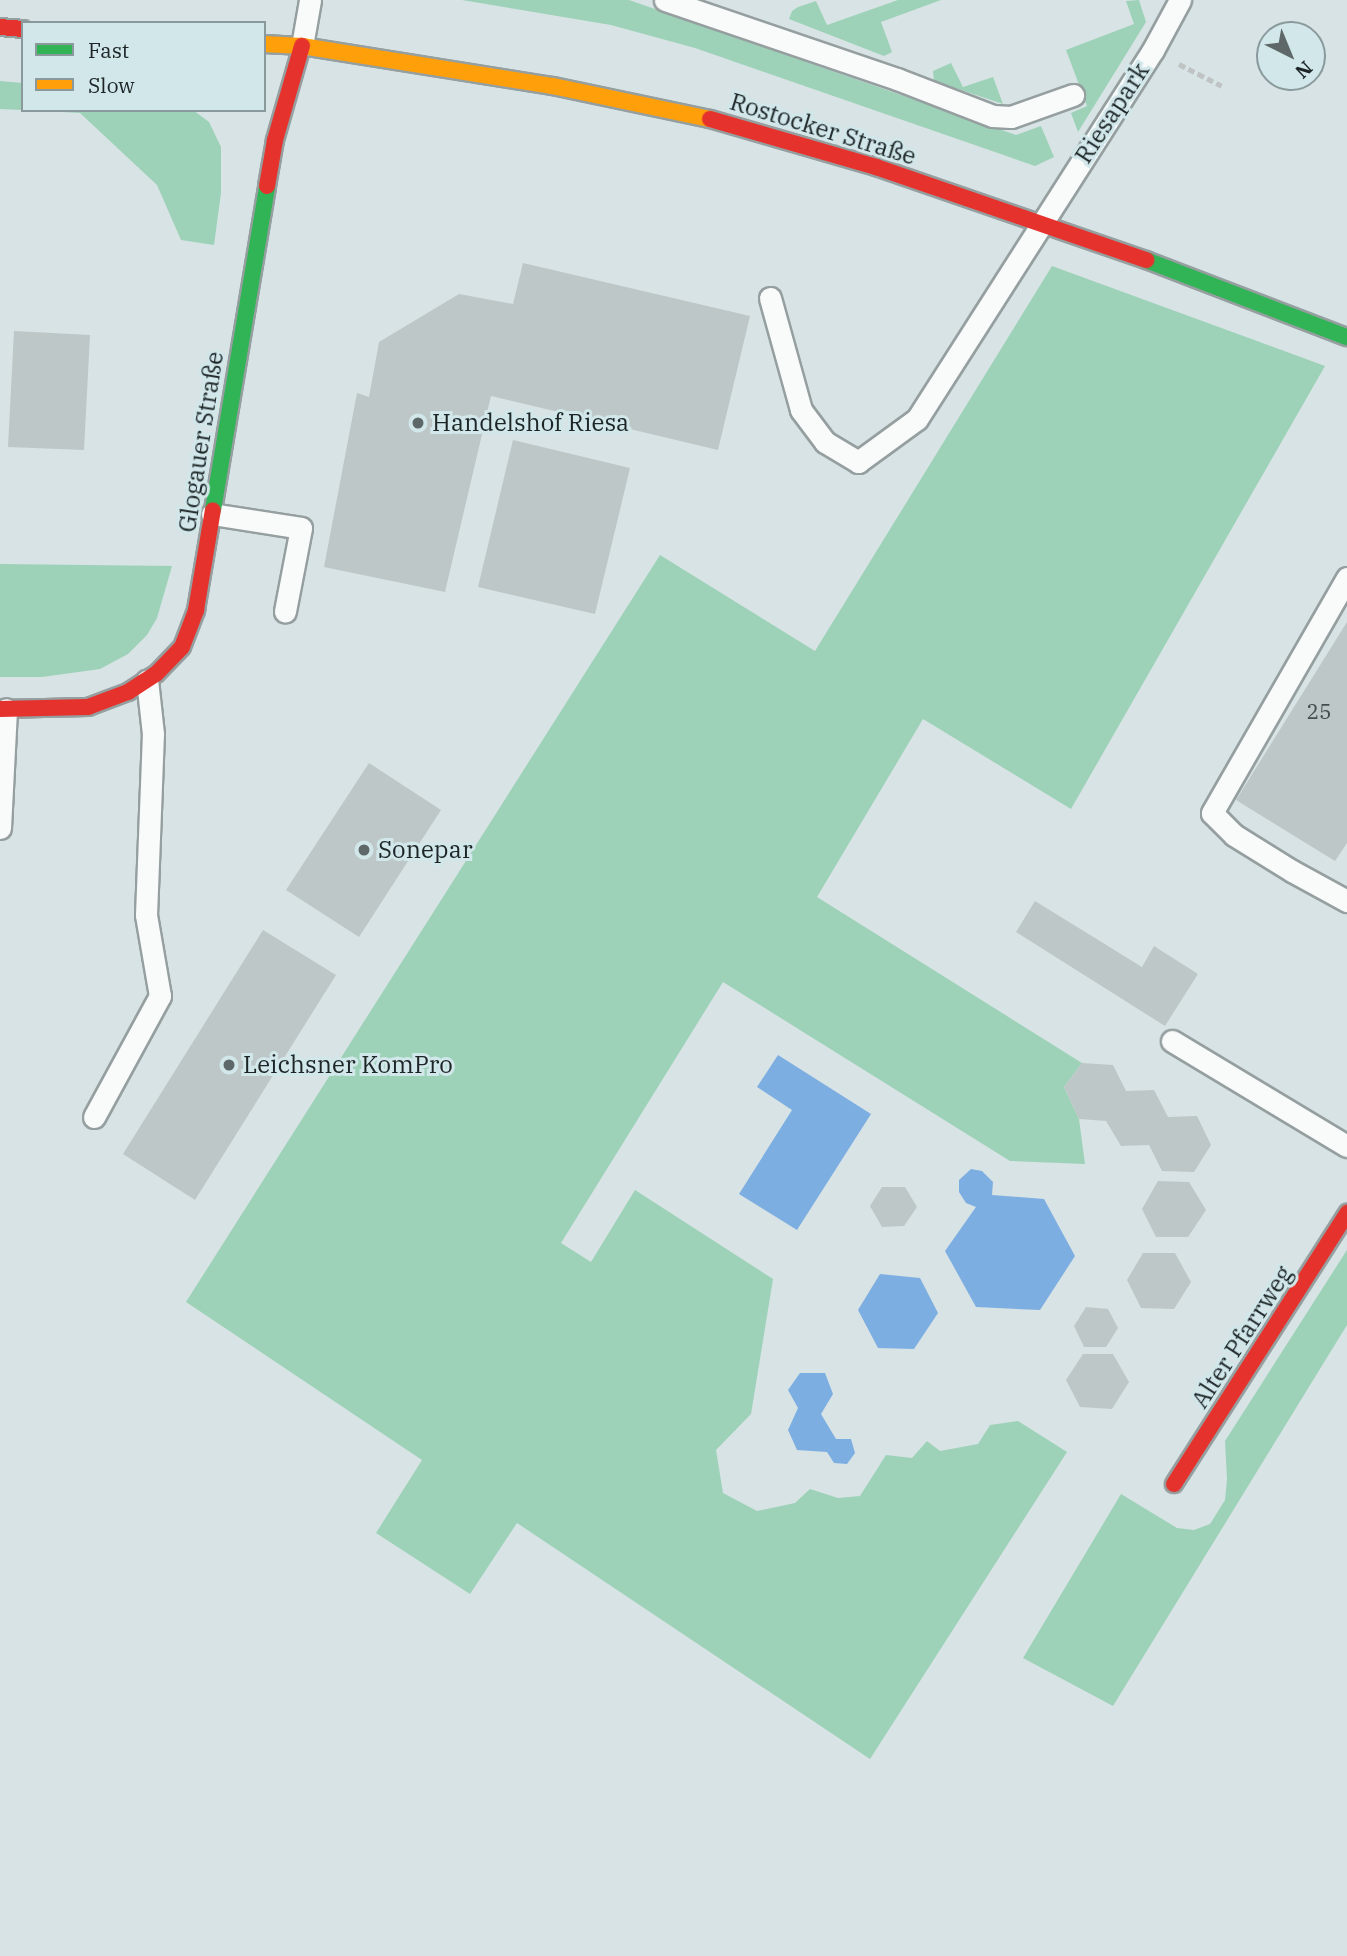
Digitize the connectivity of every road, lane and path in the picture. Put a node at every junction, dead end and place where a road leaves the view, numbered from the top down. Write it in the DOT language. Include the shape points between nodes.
graph roads {
  1 [pos="310,0"];
  2 [pos="666,0"];
  3 [pos="1180,0"];
  4 [pos="0,27"];
  5 [pos="21,29"];
  6 [pos="266,44"];
  7 [pos="302,46"];
  8 [pos="1174,61"];
  9 [pos="1222,86"];
  10 [pos="1073,94"];
  11 [pos="1040,223"];
  12 [pos="770,298"];
  13 [pos="1347,337"];
  14 [pos="212,514"];
  15 [pos="1347,578"];
  16 [pos="285,611"];
  17 [pos="147,680"];
  18 [pos="3,709"];
  19 [pos="0,828"];
  20 [pos="1347,901"];
  21 [pos="1172,1041"];
  22 [pos="94,1116"];
  23 [pos="1347,1146"];
  24 [pos="1347,1213"];
  25 [pos="1174,1484"];
  1 -- 7 [label="lane"];
  2 -- 10 [label="lane" via="993,116 1011,117"];
  3 -- 11 [label="lane, Riesapark" via="1153,50"];
  4 -- 5 [label="street"];
  6 -- 7 [label="street, Rostocker Straße"];
  7 -- 11 [label="street, Rostocker Straße" via="690,113 876,167"];
  7 -- 14 [label="street, Glogauer Straße" via="275,140"];
  8 -- 9 [label="path"];
  11 -- 12 [label="lane, Riesapark" via="917,419 858,462 825,442 801,410"];
  11 -- 13 [label="street, Rostocker Straße"];
  14 -- 16 [label="lane" via="301,528"];
  14 -- 17 [label="street, Glogauer Straße" via="196,610 182,647"];
  15 -- 20 [label="lane" via="1212,813 1234,835"];
  17 -- 18 [label="street, Glogauer Straße" via="88,707"];
  17 -- 22 [label="lane" via="153,734 146,915 160,996"];
  18 -- 19 [label="lane"];
  21 -- 23 [label="lane"];
  24 -- 25 [label="street, Alter Pfarrweg"];
}
